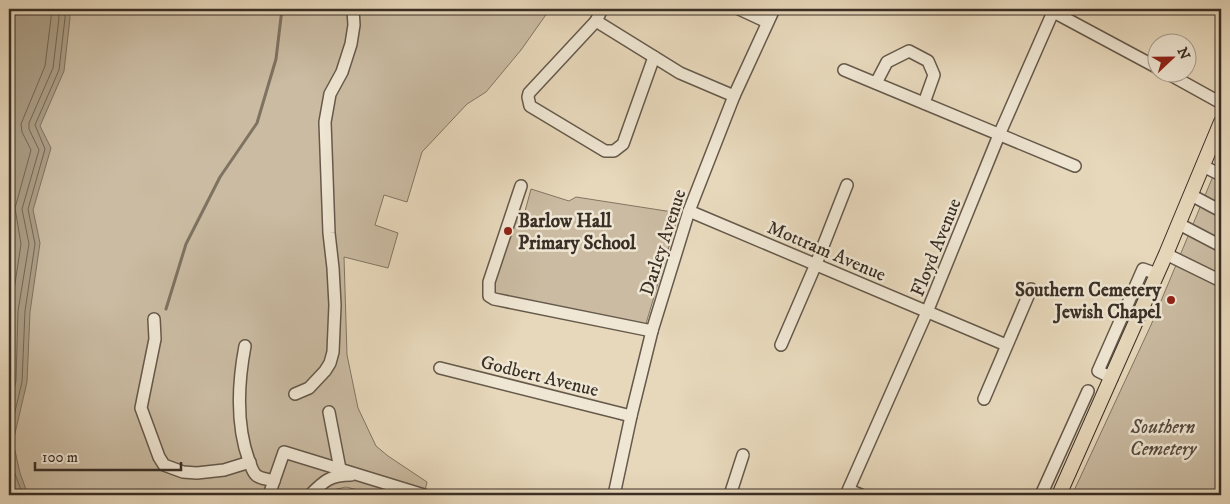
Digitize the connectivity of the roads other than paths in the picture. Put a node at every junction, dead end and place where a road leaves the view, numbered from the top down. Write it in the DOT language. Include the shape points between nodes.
graph roads {
  1 [pos="354,9"];
  2 [pos="602,9"];
  3 [pos="739,9"];
  4 [pos="774,9"];
  5 [pos="1051,10"];
  6 [pos="596,21"];
  7 [pos="767,22"];
  8 [pos="654,57"];
  9 [pos="1148,63"];
  10 [pos="844,70"];
  11 [pos="1183,82"];
  12 [pos="876,83"];
  13 [pos="734,96"];
  14 [pos="924,103"];
  15 [pos="1221,103"];
  16 [pos="1221,122"];
  17 [pos="999,135"];
  18 [pos="1075,166"];
  19 [pos="1203,166"];
  20 [pos="1221,174"];
  21 [pos="521,186"];
  22 [pos="847,186"];
  23 [pos="1192,195"];
  24 [pos="689,211"];
  25 [pos="1221,211"];
  26 [pos="1179,224"];
  27 [pos="1221,246"];
  28 [pos="1166,254"];
  29 [pos="816,264"];
  30 [pos="1221,281"];
  31 [pos="1031,289"];
  32 [pos="927,312"];
  33 [pos="154,319"];
  34 [pos="652,331"];
  35 [pos="1006,344"];
  36 [pos="245,346"];
  37 [pos="782,346"];
  38 [pos="440,368"];
  39 [pos="1088,391"];
  40 [pos="295,394"];
  41 [pos="984,399"];
  42 [pos="329,412"];
  43 [pos="631,416"];
  44 [pos="743,455"];
  45 [pos="250,462"];
  46 [pos="340,469"];
  47 [pos="358,474"];
  48 [pos="274,481"];
  49 [pos="847,493"];
  50 [pos="269,495"];
  51 [pos="310,495"];
  52 [pos="424,495"];
  53 [pos="614,495"];
  54 [pos="730,495"];
  55 [pos="861,495"];
  56 [pos="1041,495"];
  57 [pos="1059,495"];
  1 -- 40 [label="street" via="351,44 342,72 330,94 325,122 329,233 334,268 333,352 325,371 309,388"];
  2 -- 6 [label="street"];
  3 -- 7 [label="street"];
  4 -- 7 [label="street, Darley Avenue"];
  5 -- 9 [label="street"];
  5 -- 17 [label="street, Floyd Avenue"];
  6 -- 8 [label="street"];
  6 -- 8 [label="street" via="529,94 530,106 605,151 614,151 623,144"];
  7 -- 13 [label="street, Darley Avenue"];
  8 -- 13 [label="street" via="680,73"];
  10 -- 12 [label="street"];
  11 -- 15 [label="street"];
  12 -- 14 [label="street"];
  12 -- 14 [label="street" via="887,62 909,51 928,61 934,75"];
  13 -- 24 [label="street, Darley Avenue"];
  14 -- 17 [label="street"];
  16 -- 19 [label="main road"];
  17 -- 18 [label="street"];
  17 -- 32 [label="street, Floyd Avenue"];
  19 -- 20 [label="street"];
  19 -- 23 [label="main road"];
  21 -- 34 [label="street" via="489,282 489,296"];
  22 -- 29 [label="street"];
  23 -- 25 [label="street"];
  23 -- 26 [label="main road"];
  24 -- 29 [label="street, Mottram Avenue"];
  24 -- 34 [label="street, Darley Avenue"];
  26 -- 27 [label="street"];
  26 -- 28 [label="main road"];
  28 -- 30 [label="street"];
  28 -- 57 [label="main road"];
  29 -- 32 [label="street, Mottram Avenue"];
  29 -- 37 [label="street"];
  31 -- 35 [label="street"];
  32 -- 35 [label="street, Mottram Avenue"];
  32 -- 49 [label="street, Floyd Avenue"];
  33 -- 45 [label="street" via="155,339 140,408 164,465 197,474"];
  34 -- 43 [label="street, Darley Avenue"];
  35 -- 41 [label="street"];
  36 -- 45 [label="street" via="240,426"];
  38 -- 43 [label="street, Godbert Avenue"];
  39 -- 56 [label="street"];
  42 -- 46 [label="street"];
  43 -- 53 [label="street, Darley Avenue"];
  44 -- 54 [label="street"];
  45 -- 48 [label="street" via="254,474"];
  46 -- 47 [label="street"];
  46 -- 48 [label="street" via="284,452"];
  47 -- 51 [label="street" via="337,475 326,480"];
  47 -- 52 [label="street"];
  48 -- 50 [label="street"];
  49 -- 55 [label="street"];
}
